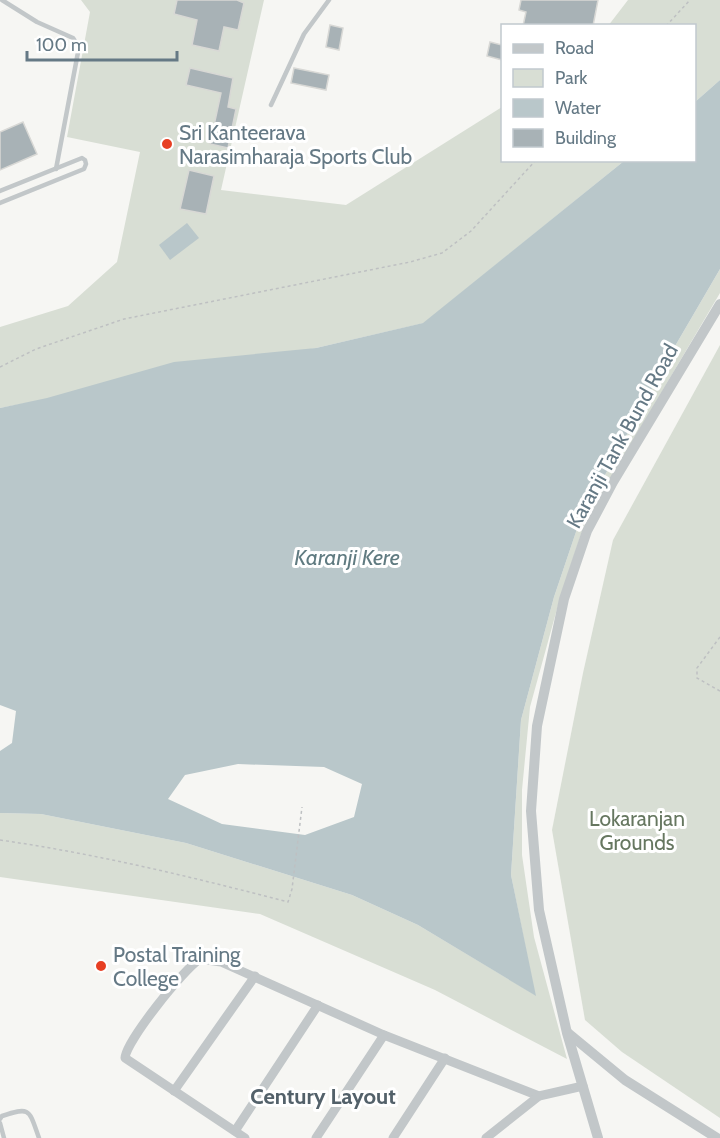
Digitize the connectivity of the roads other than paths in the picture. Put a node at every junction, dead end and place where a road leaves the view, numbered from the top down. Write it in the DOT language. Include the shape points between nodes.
graph roads {
  1 [pos="2,0"];
  2 [pos="330,0"];
  3 [pos="271,105"];
  4 [pos="56,169"];
  5 [pos="0,191"];
  6 [pos="0,203"];
  7 [pos="720,304"];
  8 [pos="255,976"];
  9 [pos="318,1005"];
  10 [pos="567,1034"];
  11 [pos="384,1035"];
  12 [pos="445,1058"];
  13 [pos="583,1086"];
  14 [pos="174,1091"];
  15 [pos="539,1096"];
  16 [pos="0,1121"];
  17 [pos="235,1131"];
  18 [pos="4,1138"];
  19 [pos="39,1138"];
  20 [pos="245,1138"];
  21 [pos="316,1138"];
  22 [pos="393,1138"];
  23 [pos="486,1138"];
  24 [pos="598,1138"];
  25 [pos="717,1138"];
  1 -- 4 [label="lane" via="37,22 68,35 79,47"];
  2 -- 3 [label="lane" via="304,34"];
  4 -- 5 [label="lane"];
  4 -- 6 [label="lane" via="82,158 86,164 84,169"];
  7 -- 10 [label="street, Karanji Tank Bund Road" via="587,531 564,599 537,726 531,811 539,910"];
  8 -- 9 [label="street"];
  8 -- 14 [label="street"];
  8 -- 14 [label="street" via="221,962 200,959 146,1020 125,1058"];
  9 -- 11 [label="street"];
  9 -- 17 [label="street"];
  10 -- 13 [label="street, Karanji Tank Bund Road"];
  10 -- 25 [label="street" via="611,1070"];
  11 -- 12 [label="street"];
  11 -- 21 [label="street"];
  12 -- 15 [label="street"];
  12 -- 22 [label="street"];
  13 -- 15 [label="street"];
  13 -- 24 [label="street, Karanji Tank Bund Road"];
  14 -- 17 [label="street"];
  15 -- 23 [label="street"];
  16 -- 18 [label="lane"];
  16 -- 19 [label="lane" via="2,1116 24,1110 33,1119"];
  17 -- 20 [label="street"];
}
